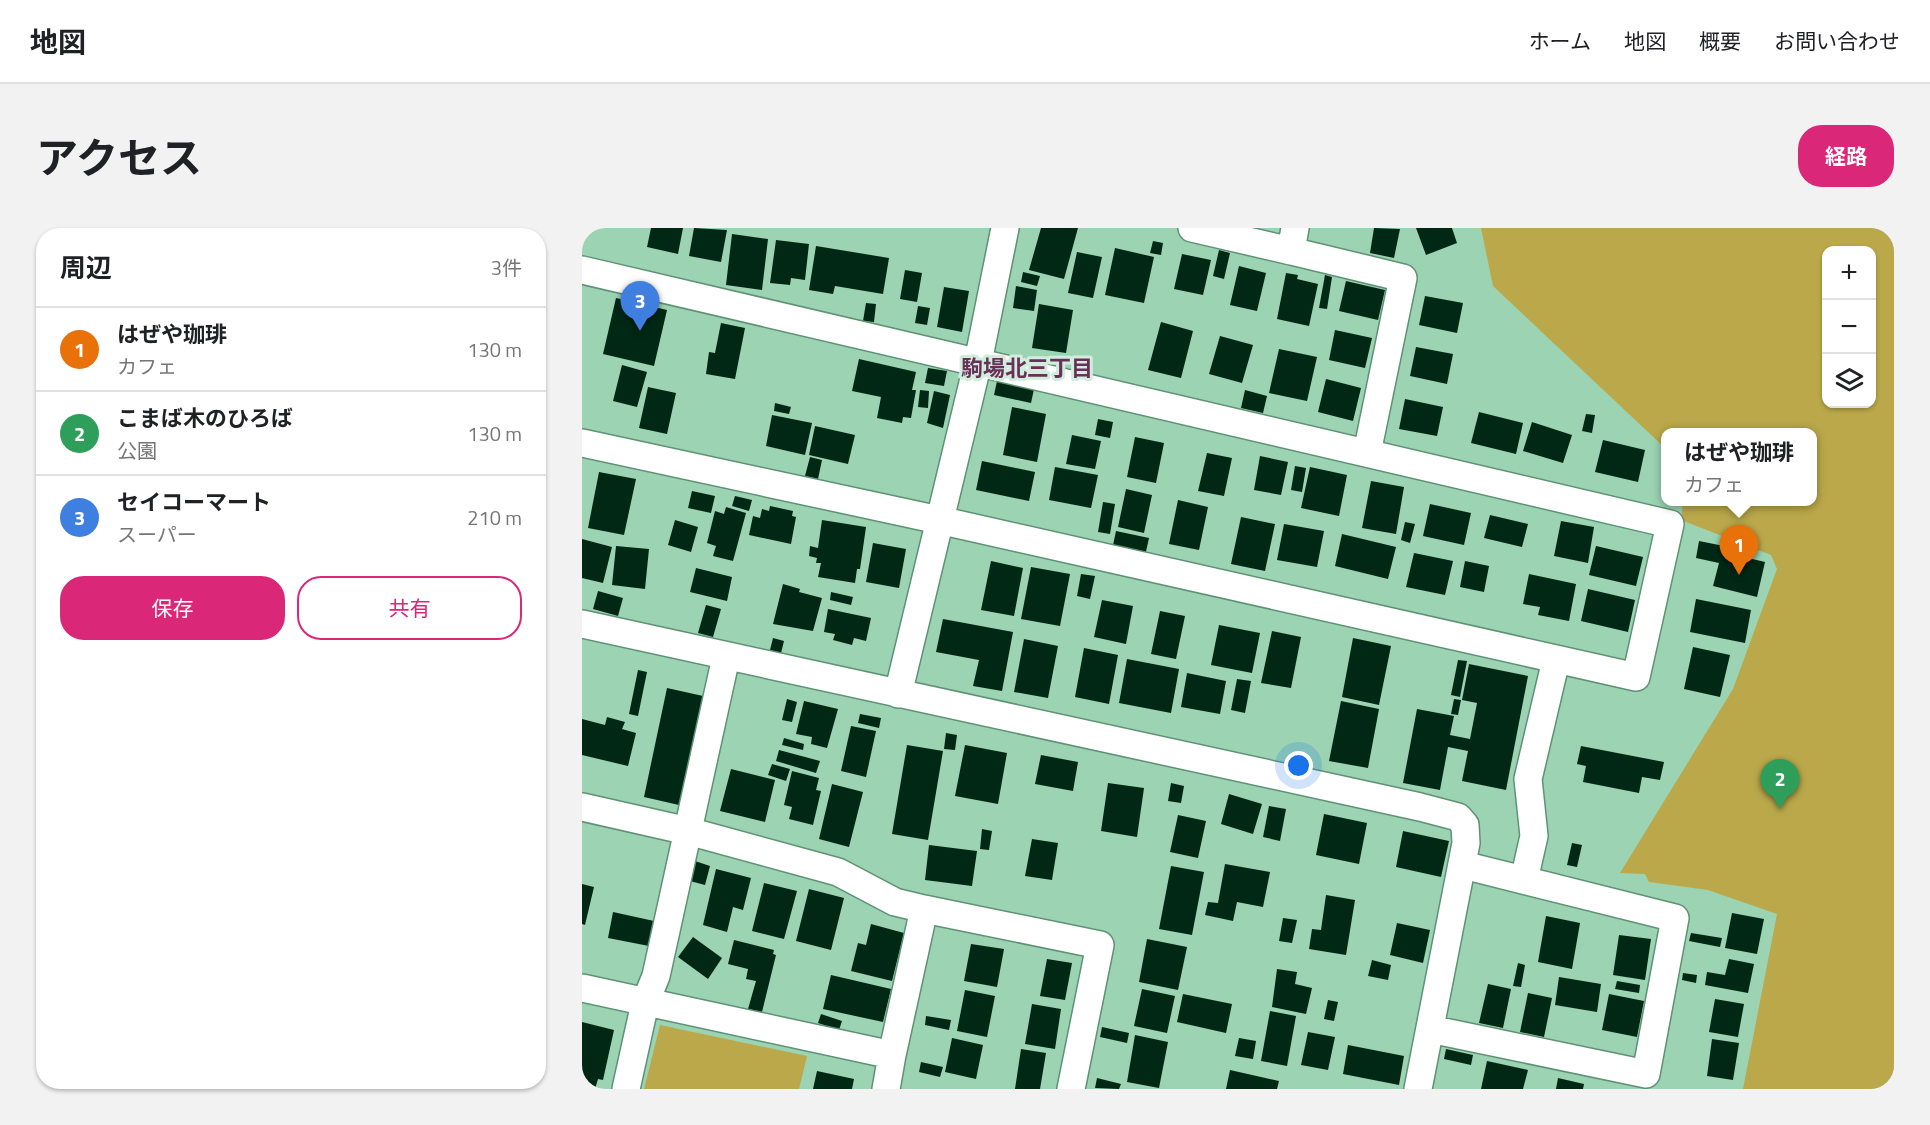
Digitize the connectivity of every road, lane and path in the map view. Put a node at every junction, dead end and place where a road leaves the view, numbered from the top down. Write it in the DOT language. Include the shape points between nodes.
graph roads {
  1 [pos="1005,228"];
  2 [pos="1192,228"];
  3 [pos="1293,240"];
  4 [pos="582,270"];
  5 [pos="978,362"];
  6 [pos="582,443"];
  7 [pos="1367,453"];
  8 [pos="939,520"];
  9 [pos="582,624"];
  10 [pos="726,657"];
  11 [pos="1556,660"];
  12 [pos="898,694"];
  13 [pos="582,807"];
  14 [pos="688,831"];
  15 [pos="1462,865"];
  16 [pos="1524,880"];
  17 [pos="924,909"];
  18 [pos="582,988"];
  19 [pos="645,1003"];
  20 [pos="1430,1029"];
  21 [pos="892,1055"];
  22 [pos="626,1089"];
  23 [pos="886,1089"];
  24 [pos="1071,1089"];
  25 [pos="1418,1089"];
  1 -- 5 [label="street"];
  2 -- 3 [label="street"];
  3 -- 7 [label="street" via="1403,278"];
  4 -- 5 [label="street"];
  5 -- 7 [label="street"];
  5 -- 8 [label="street"];
  6 -- 8 [label="street"];
  7 -- 11 [label="street" via="1670,524 1636,677"];
  8 -- 11 [label="street"];
  8 -- 12 [label="street"];
  9 -- 10 [label="street"];
  10 -- 12 [label="street"];
  10 -- 14 [label="street"];
  11 -- 16 [label="street" via="1528,779 1534,836"];
  12 -- 15 [label="street" via="1458,817 1467,830"];
  13 -- 14 [label="street"];
  14 -- 17 [label="street" via="838,872 895,902"];
  14 -- 19 [label="street" via="656,976"];
  15 -- 16 [label="street"];
  15 -- 20 [label="street"];
  16 -- 20 [label="street" via="1675,918 1646,1074"];
  17 -- 21 [label="street"];
  17 -- 24 [label="street" via="1100,945"];
  18 -- 19 [label="street"];
  19 -- 21 [label="street"];
  19 -- 22 [label="street"];
  20 -- 25 [label="street"];
  21 -- 23 [label="street"];
}
